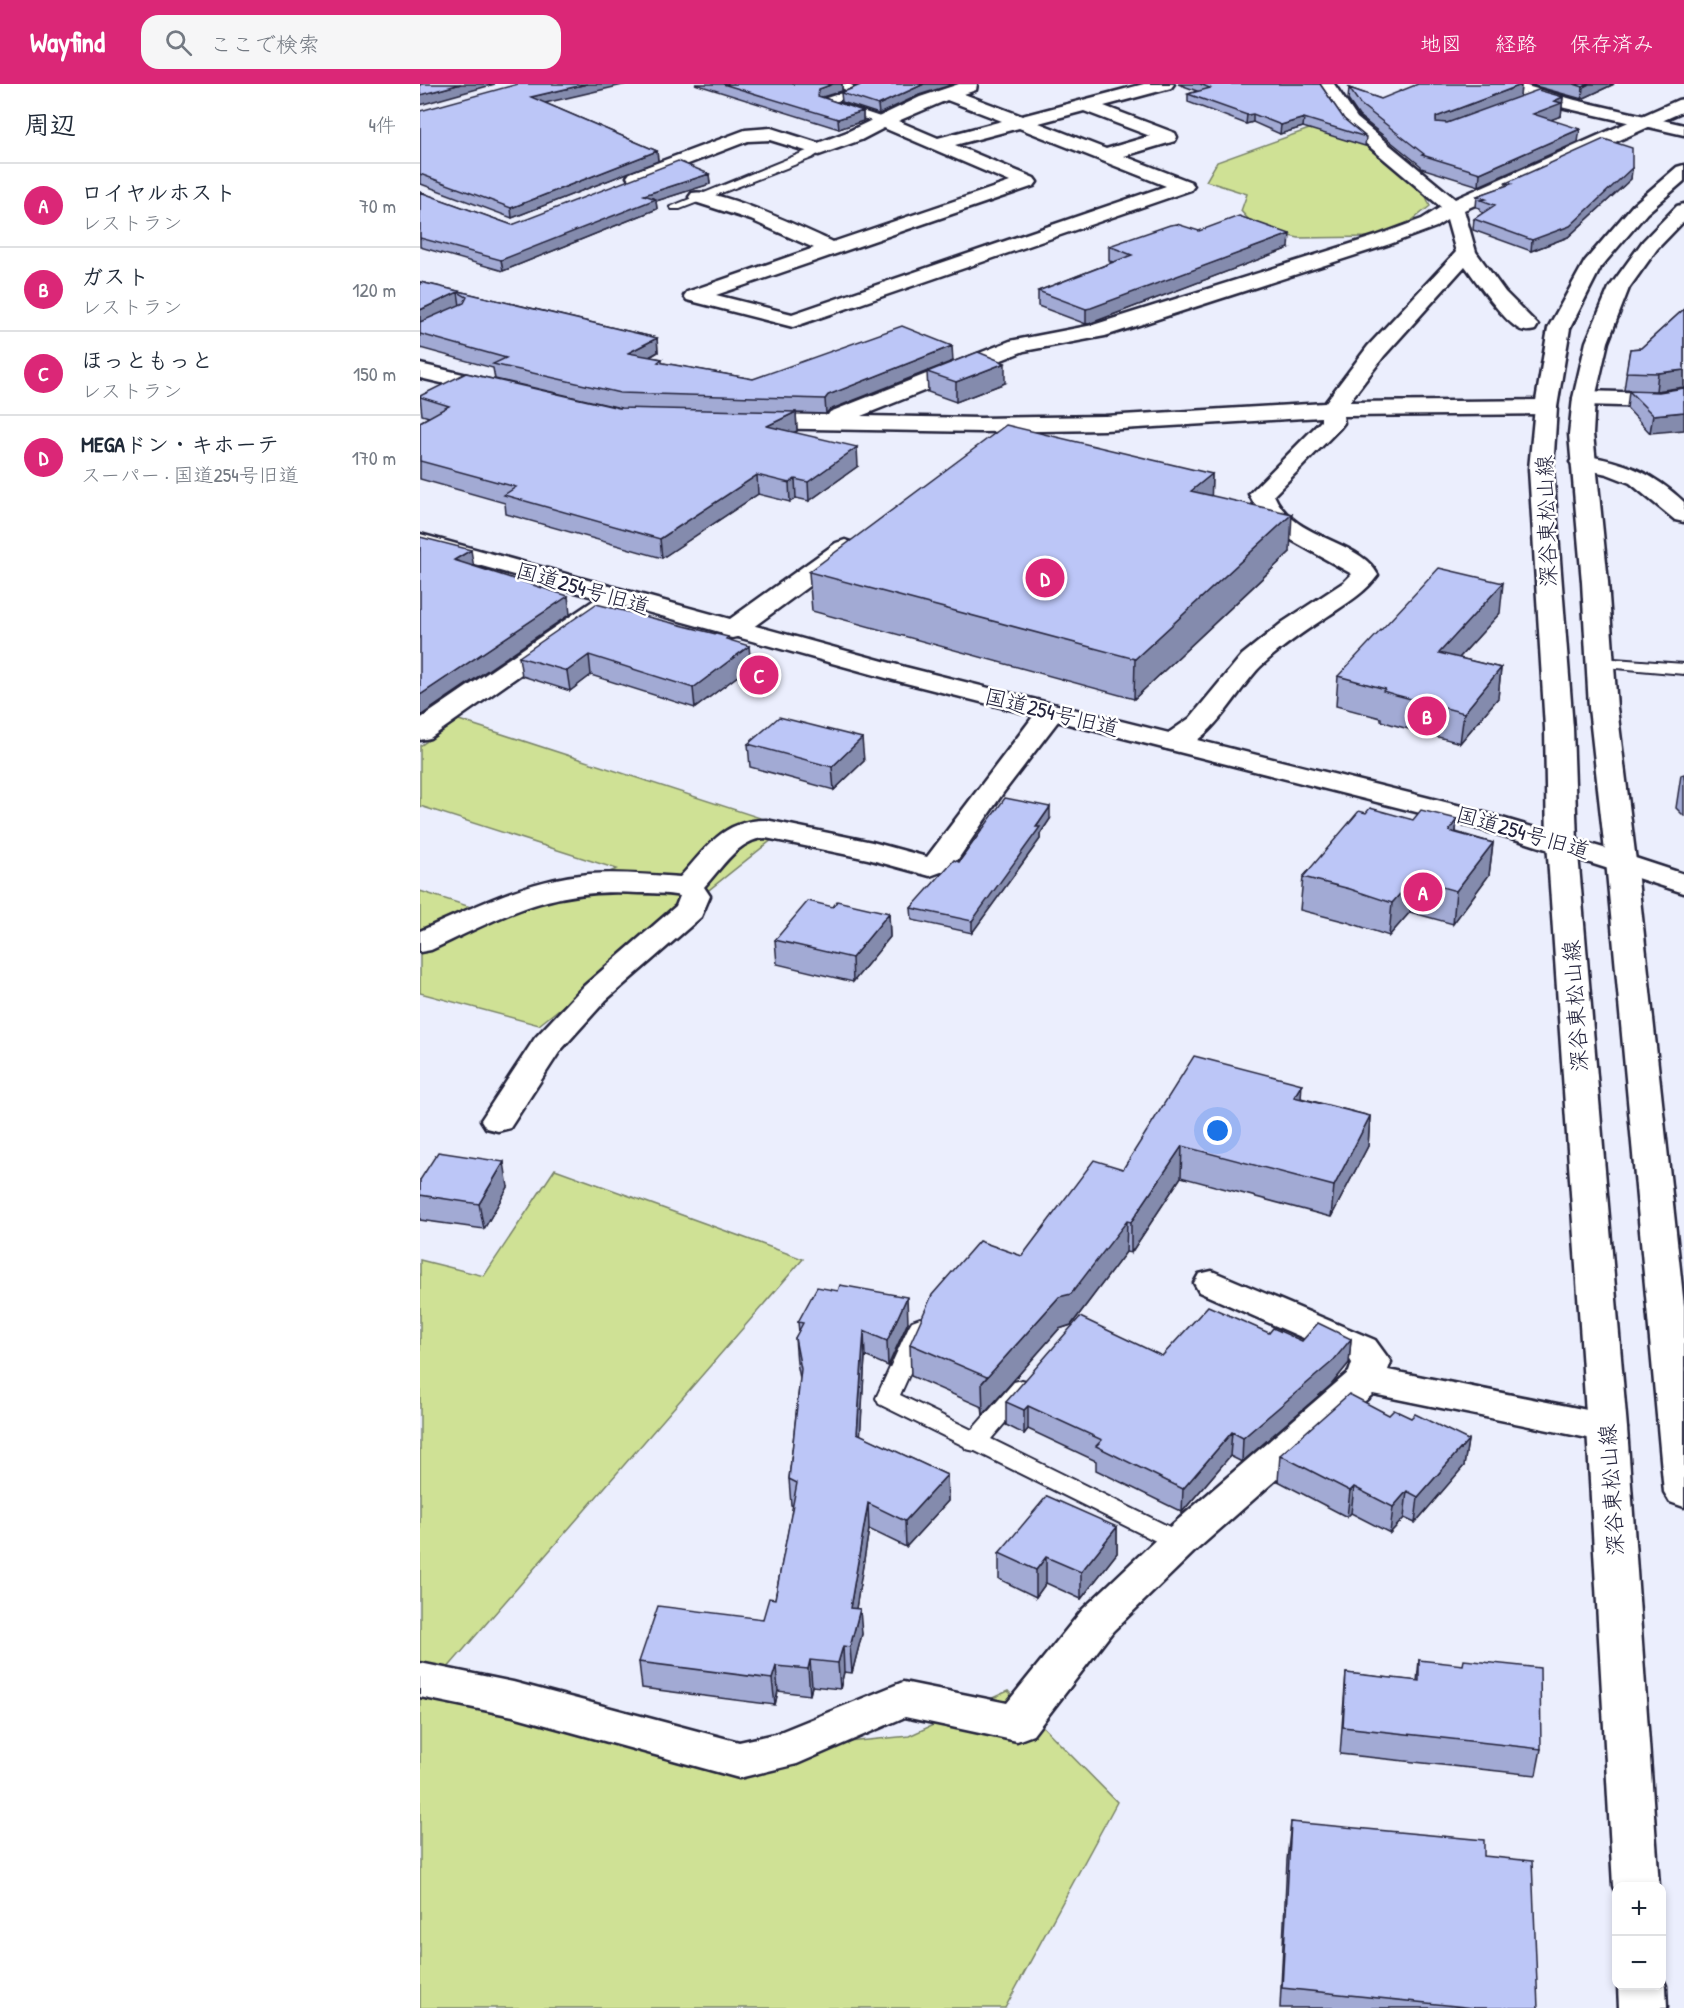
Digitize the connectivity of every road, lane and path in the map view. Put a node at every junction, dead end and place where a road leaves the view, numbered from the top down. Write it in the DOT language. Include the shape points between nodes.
graph roads {
  1 [pos="839,84"];
  2 [pos="977,84"];
  3 [pos="1165,84"];
  4 [pos="1325,84"];
  5 [pos="1503,84"];
  6 [pos="949,94"];
  7 [pos="1540,95"];
  8 [pos="1518,104"];
  9 [pos="1684,104"];
  10 [pos="1086,105"];
  11 [pos="882,121"];
  12 [pos="1646,121"];
  13 [pos="1021,122"];
  14 [pos="1684,130"];
  15 [pos="936,144"];
  16 [pos="819,149"];
  17 [pos="1106,155"];
  18 [pos="1684,171"];
  19 [pos="616,186"];
  20 [pos="699,197"];
  21 [pos="676,207"];
  22 [pos="1453,207"];
  23 [pos="1684,210"];
  24 [pos="832,249"];
  25 [pos="1466,253"];
  26 [pos="1527,325"];
  27 [pos="420,370"];
  28 [pos="520,394"];
  29 [pos="1684,396"];
  30 [pos="1584,398"];
  31 [pos="1546,406"];
  32 [pos="1332,409"];
  33 [pos="1285,413"];
  34 [pos="730,421"];
  35 [pos="825,422"];
  36 [pos="987,447"];
  37 [pos="1582,462"];
  38 [pos="1684,515"];
  39 [pos="864,535"];
  40 [pos="420,541"];
  41 [pos="615,597"];
  42 [pos="732,630"];
  43 [pos="1600,663"];
  44 [pos="1684,669"];
  45 [pos="1051,712"];
  46 [pos="420,732"];
  47 [pos="1174,742"];
  48 [pos="1562,842"];
  49 [pos="1621,861"];
  50 [pos="1684,884"];
  51 [pos="688,887"];
  52 [pos="420,943"];
  53 [pos="498,1120"];
  54 [pos="1212,1283"];
  55 [pos="929,1306"];
  56 [pos="1038,1371"];
  57 [pos="1366,1379"];
  58 [pos="1607,1428"];
  59 [pos="974,1443"];
  60 [pos="1684,1492"];
  61 [pos="1179,1542"];
  62 [pos="420,1680"];
  63 [pos="1636,1882"];
  64 [pos="1642,1990"];
  65 [pos="1643,2008"];
  1 -- 11 [label="lane" via="858,91 824,102"];
  2 -- 6 [label="street"];
  3 -- 10 [label="street"];
  4 -- 22 [label="street" via="1351,122"];
  5 -- 7 [label="street"];
  6 -- 11 [label="street"];
  6 -- 13 [label="street"];
  7 -- 8 [label="lane"];
  7 -- 12 [label="street"];
  9 -- 12 [label="street"];
  10 -- 13 [label="street"];
  10 -- 17 [label="street" via="1168,137"];
  11 -- 15 [label="street"];
  11 -- 16 [label="street"];
  12 -- 14 [label="street"];
  12 -- 22 [label="street"];
  13 -- 15 [label="street"];
  13 -- 17 [label="street"];
  15 -- 24 [label="street" via="1027,182"];
  16 -- 19 [label="street" via="771,134 752,135"];
  16 -- 20 [label="lane"];
  17 -- 24 [label="street" via="1184,186 793,321 694,296"];
  18 -- 31 [label="street, 深谷東松山線" via="1640,209 1592,265 1559,328"];
  20 -- 21 [label="lane"];
  20 -- 24 [label="street" via="758,216"];
  22 -- 25 [label="street"];
  22 -- 35 [label="street" via="1429,223 1383,240 1097,331 1018,346"];
  23 -- 30 [label="street, 深谷東松山線" via="1650,245 1619,288 1597,342"];
  25 -- 26 [label="street" via="1493,290"];
  25 -- 32 [label="street" via="1376,351"];
  27 -- 28 [label="street"];
  29 -- 30 [label="street" via="1656,400"];
  30 -- 37 [label="street, 深谷東松山線"];
  31 -- 32 [label="street"];
  31 -- 48 [label="street, 深谷東松山線" via="1540,469 1559,728"];
  32 -- 33 [label="street"];
  32 -- 47 [label="street" via="1332,423 1262,494 1264,505 1292,530 1361,567 1365,575 1251,661 1200,724"];
  33 -- 35 [label="street" via="1105,423"];
  33 -- 36 [label="street" via="1263,429 1022,438"];
  34 -- 35 [label="street"];
  37 -- 38 [label="street" via="1629,472 1657,490"];
  37 -- 43 [label="street, 深谷東松山線"];
  39 -- 42 [label="street"];
  40 -- 41 [label="street, 国道254号旧道"];
  41 -- 42 [label="street, 国道254号旧道"];
  41 -- 46 [label="street"];
  42 -- 45 [label="street, 国道254号旧道"];
  43 -- 44 [label="lane"];
  43 -- 49 [label="street, 深谷東松山線"];
  45 -- 47 [label="street, 国道254号旧道"];
  45 -- 51 [label="street" via="941,862 930,867 872,851 749,829 734,837"];
  47 -- 48 [label="street, 国道254号旧道"];
  48 -- 49 [label="street, 国道254号旧道"];
  48 -- 58 [label="street, 深谷東松山線"];
  49 -- 50 [label="street, 国道254号旧道"];
  49 -- 60 [label="street, 深谷東松山線"];
  51 -- 52 [label="street" via="574,885 516,900"];
  51 -- 53 [label="street" via="695,896 690,910 595,993 547,1045"];
  54 -- 57 [label="street" via="1362,1349 1372,1362"];
  55 -- 59 [label="lane" via="887,1398"];
  56 -- 59 [label="lane"];
  57 -- 58 [label="street"];
  57 -- 61 [label="street"];
  58 -- 63 [label="street, 深谷東松山線"];
  59 -- 61 [label="lane"];
  61 -- 62 [label="street" via="1098,1620 1017,1723 903,1699 781,1751 739,1760 513,1699"];
  64 -- 65 [label="street"];
}
